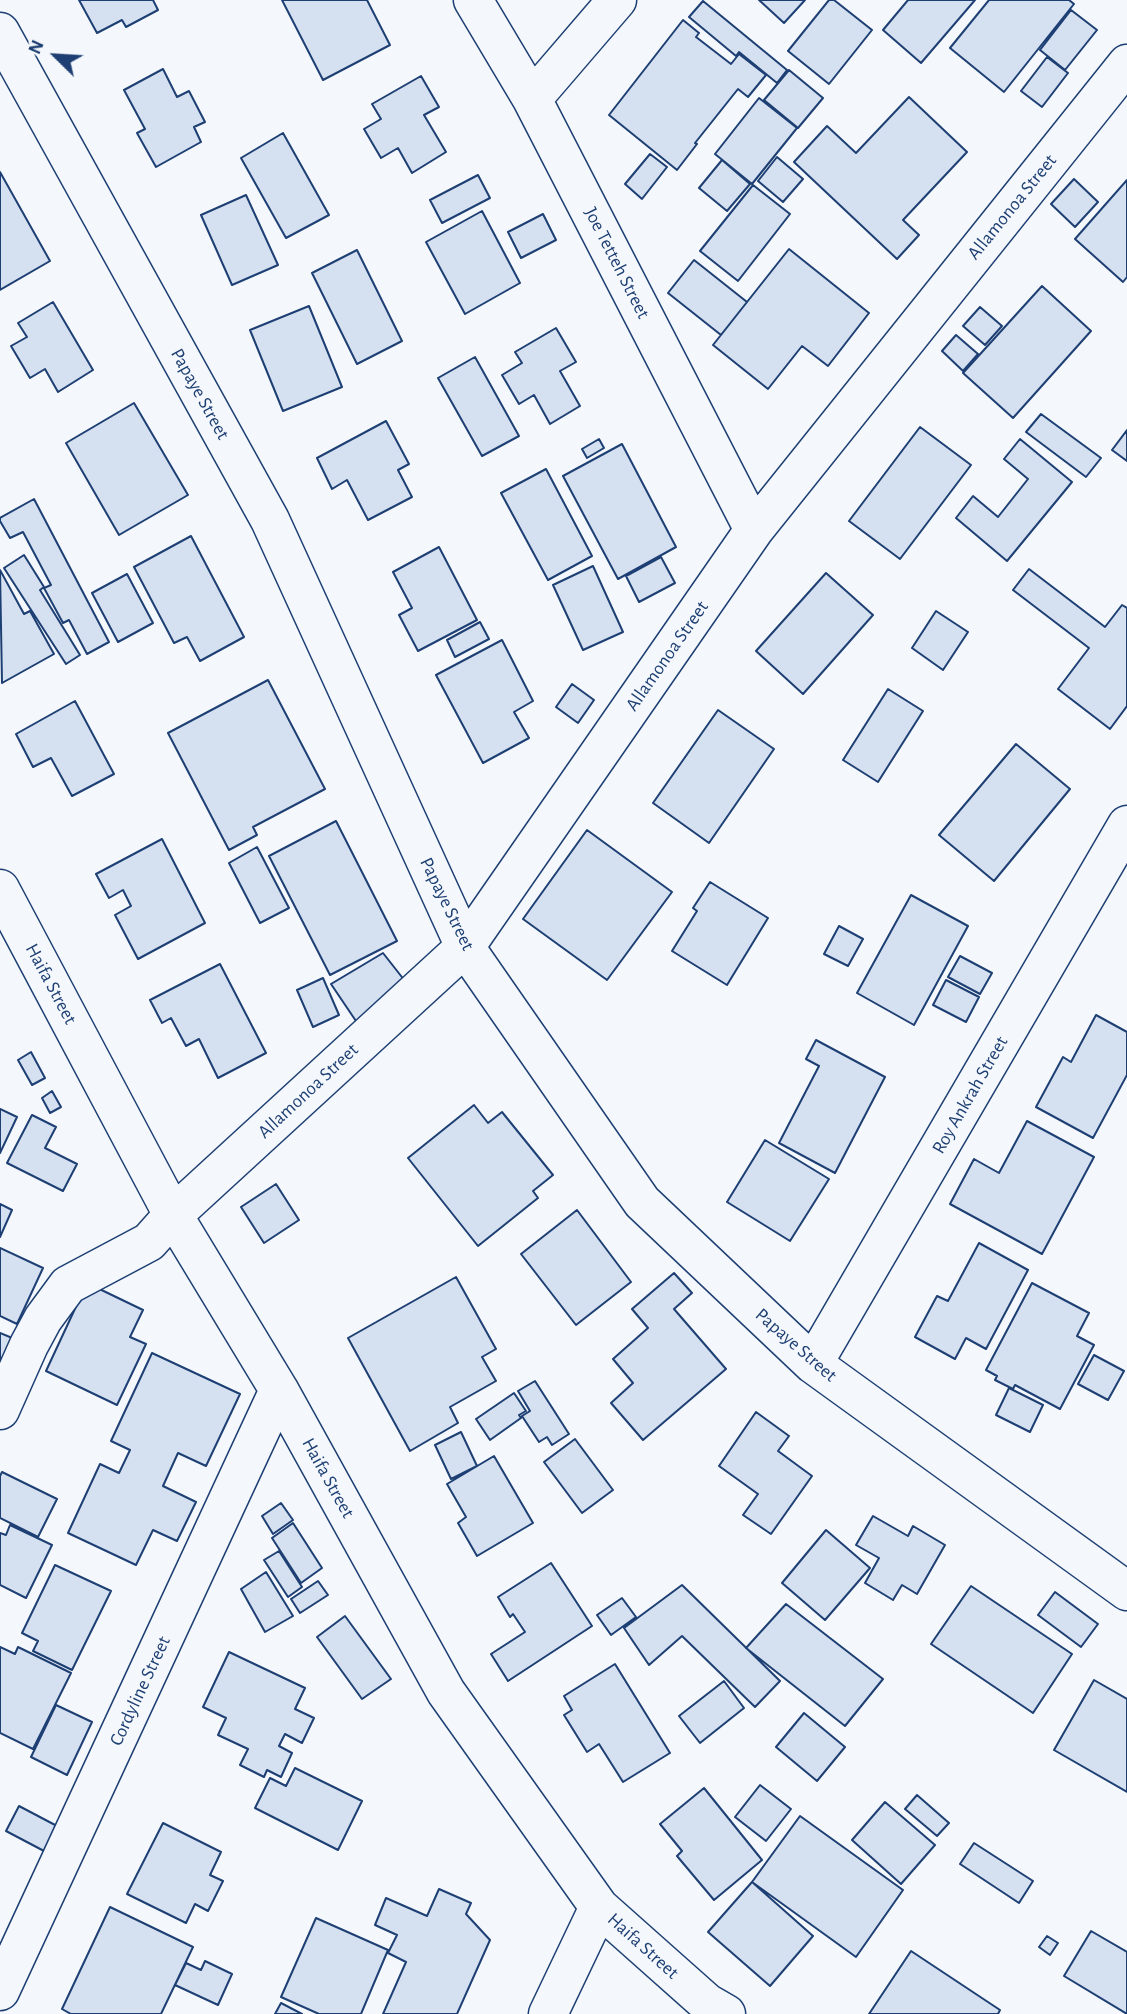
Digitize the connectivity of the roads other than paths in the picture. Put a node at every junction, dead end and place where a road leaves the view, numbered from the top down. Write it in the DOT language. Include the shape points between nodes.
graph roads {
  1 [pos="473,0"];
  2 [pos="617,0"];
  3 [pos="0,32"];
  4 [pos="1127,64"];
  5 [pos="532,99"];
  6 [pos="754,530"];
  7 [pos="1127,825"];
  8 [pos="5,912"];
  9 [pos="465,947"];
  10 [pos="173,1215"];
  11 [pos="813,1364"];
  12 [pos="279,1390"];
  13 [pos="0,1410"];
  14 [pos="1127,1591"];
  15 [pos="599,1907"];
  16 [pos="0,1991"];
  17 [pos="548,2014"];
  18 [pos="726,2014"];
  1 -- 5 [label="street, Joe Tetteh Street"];
  2 -- 5 [label="street"];
  3 -- 9 [label="street, Papaye Street" via="270,520"];
  4 -- 6 [label="street, Allamonoa Street"];
  5 -- 6 [label="street, Joe Tetteh Street"];
  6 -- 9 [label="street, Allamonoa Street"];
  7 -- 11 [label="street, Roy Ankrah Street"];
  8 -- 10 [label="street, Haifa Street"];
  9 -- 10 [label="street, Allamonoa Street"];
  9 -- 11 [label="street, Papaye Street" via="642,1202"];
  10 -- 12 [label="street, Haifa Street"];
  10 -- 13 [label="street, Allamonoa Street" via="149,1242 68,1285 43,1319"];
  11 -- 14 [label="street, Papaye Street"];
  12 -- 15 [label="street, Haifa Street" via="446,1692"];
  12 -- 16 [label="street, Cordyline Street"];
  15 -- 17 [label="street"];
  15 -- 18 [label="street, Haifa Street" via="707,2003"];
}
